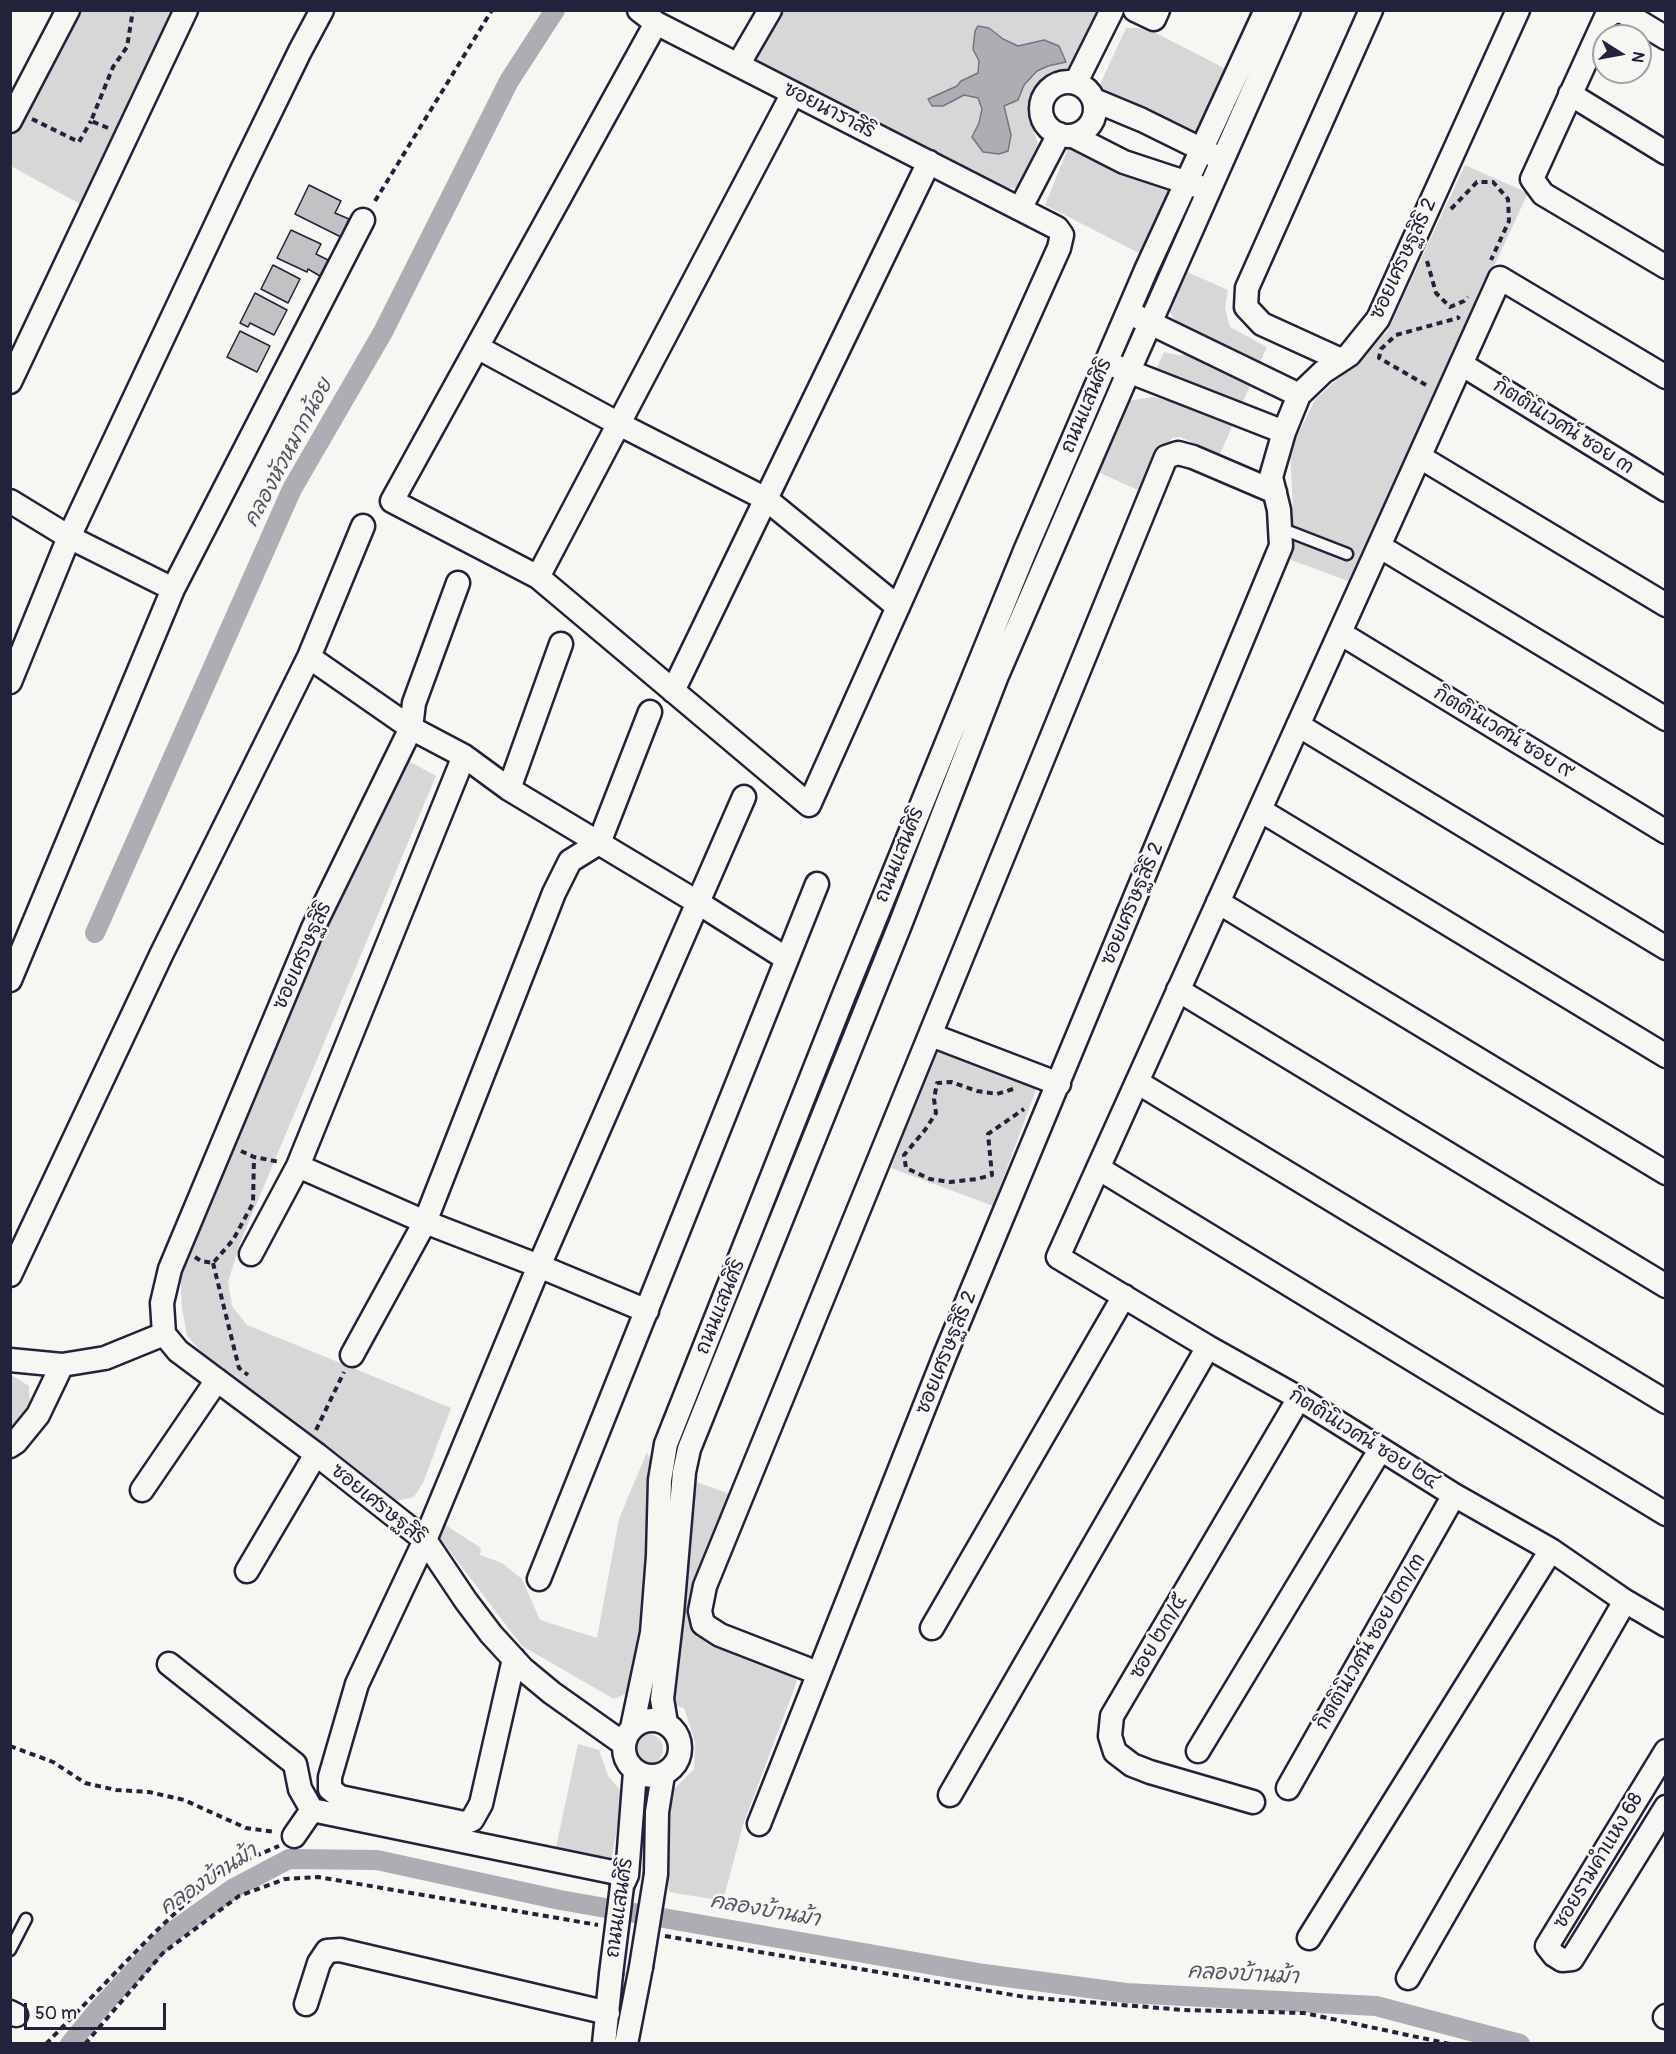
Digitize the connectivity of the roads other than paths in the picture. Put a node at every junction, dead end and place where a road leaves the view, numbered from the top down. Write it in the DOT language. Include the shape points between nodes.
graph roads {
  1 [pos="68,10"];
  2 [pos="186,10"];
  3 [pos="322,10"];
  4 [pos="770,10"];
  5 [pos="1112,10"];
  6 [pos="1266,10"];
  7 [pos="1289,10"];
  8 [pos="1371,10"];
  9 [pos="1518,10"];
  10 [pos="647,17"];
  11 [pos="1665,38"];
  12 [pos="738,65"];
  13 [pos="1076,82"];
  14 [pos="793,93"];
  15 [pos="1570,94"];
  16 [pos="1094,100"];
  17 [pos="13,116"];
  18 [pos="1066,135"];
  19 [pos="1202,149"];
  20 [pos="1665,153"];
  21 [pos="1223,160"];
  22 [pos="929,162"];
  23 [pos="1186,183"];
  24 [pos="1210,191"];
  25 [pos="1020,209"];
  26 [pos="363,220"];
  27 [pos="1665,267"];
  28 [pos="1128,312"];
  29 [pos="1150,323"];
  30 [pos="477,347"];
  31 [pos="1341,360"];
  32 [pos="1106,362"];
  33 [pos="1461,364"];
  34 [pos="1128,373"];
  35 [pos="1665,377"];
  36 [pos="10,382"];
  37 [pos="1299,395"];
  38 [pos="619,424"];
  39 [pos="1284,432"];
  40 [pos="1420,457"];
  41 [pos="1665,490"];
  42 [pos="1275,492"];
  43 [pos="766,499"];
  44 [pos="10,501"];
  45 [pos="363,526"];
  46 [pos="1280,528"];
  47 [pos="69,537"];
  48 [pos="1379,546"];
  49 [pos="1347,554"];
  50 [pos="1023,556"];
  51 [pos="1045,565"];
  52 [pos="538,577"];
  53 [pos="458,583"];
  54 [pos="173,589"];
  55 [pos="1665,605"];
  56 [pos="898,607"];
  57 [pos="1340,633"];
  58 [pos="561,644"];
  59 [pos="309,657"];
  60 [pos="10,682"];
  61 [pos="673,691"];
  62 [pos="650,712"];
  63 [pos="955,719"];
  64 [pos="1665,719"];
  65 [pos="1299,725"];
  66 [pos="411,728"];
  67 [pos="976,729"];
  68 [pos="464,756"];
  69 [pos="509,789"];
  70 [pos="744,796"];
  71 [pos="1260,810"];
  72 [pos="1665,832"];
  73 [pos="599,843"];
  74 [pos="817,884"];
  75 [pos="697,902"];
  76 [pos="1218,902"];
  77 [pos="1665,948"];
  78 [pos="787,959"];
  79 [pos="10,980"];
  80 [pos="1179,990"];
  81 [pos="931,1035"];
  82 [pos="820,1055"];
  83 [pos="1665,1056"];
  84 [pos="842,1064"];
  85 [pos="1137,1082"];
  86 [pos="1059,1084"];
  87 [pos="298,1166"];
  88 [pos="1098,1168"];
  89 [pos="1665,1173"];
  90 [pos="425,1222"];
  91 [pos="251,1254"];
  92 [pos="540,1266"];
  93 [pos="10,1275"];
  94 [pos="1665,1286"];
  95 [pos="1124,1296"];
  96 [pos="646,1311"];
  97 [pos="164,1334"];
  98 [pos="1208,1347"];
  99 [pos="352,1355"];
  100 [pos="10,1360"];
  101 [pos="62,1365"];
  102 [pos="217,1380"];
  103 [pos="702,1385"];
  104 [pos="1299,1398"];
  105 [pos="1665,1402"];
  106 [pos="313,1443"];
  107 [pos="10,1446"];
  108 [pos="1380,1450"];
  109 [pos="142,1490"];
  110 [pos="1454,1496"];
  111 [pos="1665,1514"];
  112 [pos="425,1540"];
  113 [pos="1551,1550"];
  114 [pos="667,1556"];
  115 [pos="247,1571"];
  116 [pos="539,1579"];
  117 [pos="1625,1601"];
  118 [pos="1665,1624"];
  119 [pos="932,1628"];
  120 [pos="514,1659"];
  121 [pos="169,1664"];
  122 [pos="818,1673"];
  123 [pos="666,1723"];
  124 [pos="628,1736"];
  125 [pos="1198,1751"];
  126 [pos="1665,1751"];
  127 [pos="635,1772"];
  128 [pos="663,1774"];
  129 [pos="1287,1788"];
  130 [pos="950,1796"];
  131 [pos="1253,1802"];
  132 [pos="1665,1807"];
  133 [pos="312,1810"];
  134 [pos="759,1824"];
  135 [pos="294,1836"];
  136 [pos="624,1881"];
  137 [pos="26,1919"];
  138 [pos="1309,1938"];
  139 [pos="10,1950"];
  140 [pos="1408,1978"];
  141 [pos="306,2004"];
  142 [pos="608,2013"];
  143 [pos="604,2043"];
  144 [pos="626,2043"];
  1 -- 17 [label="street"];
  2 -- 36 [label="street"];
  3 -- 47 [label="street"];
  4 -- 12 [label="street"];
  5 -- 13 [label="street"];
  6 -- 19 [label="street, ถนนแสนศิริ"];
  7 -- 21 [label="street, ถนนแสนศิริ"];
  8 -- 31 [label="street" via="1247,288 1245,307 1262,324"];
  9 -- 31 [label="street, ซอยเศรษฐสิริ 2" via="1378,319"];
  10 -- 12 [label="street, ซอยนาราสิริ"];
  10 -- 30 [label="street"];
  11 -- 15 [label="street" via="1615,11 1606,17"];
  12 -- 14 [label="street, ซอยนาราสิริ"];
  13 -- 16 [label="street"];
  13 -- 18 [label="street" via="1058,83 1050,88 1041,104 1049,128"];
  14 -- 22 [label="street, ซอยนาราสิริ"];
  14 -- 38 [label="street"];
  15 -- 20 [label="street"];
  15 -- 27 [label="street" via="1532,179 1543,194"];
  16 -- 18 [label="street" via="1093,120 1081,133"];
  16 -- 19 [label="street"];
  18 -- 23 [label="street" via="1124,162"];
  18 -- 25 [label="street"];
  19 -- 21 [label="street"];
  19 -- 23 [label="street, ถนนแสนศิริ"];
  21 -- 24 [label="street, ถนนแสนศิริ"];
  22 -- 25 [label="street, ซอยนาราสิริ"];
  22 -- 43 [label="street"];
  23 -- 24 [label="street"];
  23 -- 28 [label="street, ถนนแสนศิริ"];
  24 -- 29 [label="street, ถนนแสนศิริ"];
  25 -- 56 [label="street, ซอยนาราสิริ" via="1057,228 1062,235 1059,248"];
  26 -- 54 [label="street"];
  28 -- 29 [label="street"];
  28 -- 32 [label="street, ถนนแสนศิริ"];
  29 -- 34 [label="street, ถนนแสนศิริ"];
  29 -- 37 [label="street"];
  30 -- 38 [label="street"];
  30 -- 52 [label="street" via="392,501"];
  31 -- 37 [label="street, ซอยเศรษฐสิริ 2"];
  32 -- 34 [label="street"];
  32 -- 50 [label="street, ถนนแสนศิริ"];
  33 -- 35 [label="street" via="1500,278"];
  33 -- 40 [label="street"];
  33 -- 41 [label="street, กิตตินิเวศน์ ซอย ๓"];
  34 -- 39 [label="street"];
  34 -- 51 [label="street, ถนนแสนศิริ"];
  37 -- 39 [label="street, ซอยเศรษฐสิริ 2"];
  38 -- 43 [label="street"];
  38 -- 52 [label="street"];
  39 -- 42 [label="street, ซอยเศรษฐสิริ 2" via="1271,477"];
  40 -- 48 [label="street"];
  40 -- 55 [label="street"];
  42 -- 46 [label="street, ซอยเศรษฐสิริ 2"];
  42 -- 81 [label="street" via="1193,457 1178,453 1166,458"];
  43 -- 56 [label="street"];
  43 -- 61 [label="street"];
  44 -- 47 [label="street"];
  45 -- 59 [label="street"];
  46 -- 49 [label="lane"];
  46 -- 86 [label="street, ซอยเศรษฐสิริ 2" via="1281,546 1262,594"];
  47 -- 54 [label="street"];
  47 -- 60 [label="street"];
  48 -- 57 [label="street"];
  48 -- 64 [label="street"];
  50 -- 51 [label="street"];
  50 -- 63 [label="street, ถนนแสนศิริ"];
  51 -- 67 [label="street, ถนนแสนศิริ"];
  52 -- 61 [label="street"];
  53 -- 66 [label="street, ซอยเศรษฐสิริ" via="414,703"];
  54 -- 79 [label="street"];
  56 -- 61 [label="street" via="809,805"];
  57 -- 65 [label="street"];
  57 -- 72 [label="street, กิตตินิเวศน์ ซอย ๙"];
  58 -- 69 [label="street"];
  59 -- 66 [label="street"];
  59 -- 93 [label="street" via="162,953"];
  62 -- 73 [label="street"];
  63 -- 67 [label="street"];
  63 -- 82 [label="street, ถนนแสนศิริ"];
  65 -- 71 [label="street"];
  65 -- 77 [label="street"];
  66 -- 68 [label="street"];
  66 -- 97 [label="street, ซอยเศรษฐสิริ" via="313,928 170,1269 162,1303"];
  67 -- 84 [label="street, ถนนแสนศิริ"];
  68 -- 69 [label="street"];
  68 -- 87 [label="street"];
  69 -- 73 [label="street"];
  70 -- 75 [label="street"];
  71 -- 76 [label="street"];
  71 -- 83 [label="street"];
  73 -- 75 [label="street"];
  73 -- 90 [label="street" via="570,861 554,893"];
  74 -- 78 [label="street"];
  75 -- 78 [label="street"];
  75 -- 92 [label="street"];
  76 -- 80 [label="street"];
  76 -- 89 [label="street"];
  78 -- 96 [label="street"];
  80 -- 85 [label="street"];
  80 -- 94 [label="street"];
  81 -- 86 [label="street"];
  81 -- 122 [label="street" via="705,1586 700,1611 703,1624 720,1635"];
  82 -- 84 [label="street"];
  82 -- 103 [label="street, ถนนแสนศิริ"];
  84 -- 103 [label="street, ถนนแสนศิริ"];
  85 -- 88 [label="street"];
  85 -- 105 [label="street"];
  86 -- 122 [label="street, ซอยเศรษฐสิริ 2"];
  87 -- 90 [label="street"];
  87 -- 91 [label="street"];
  88 -- 95 [label="street, กิตตินิเวศน์ ซอย ๒๔" via="1058,1257"];
  88 -- 111 [label="street"];
  90 -- 92 [label="street"];
  90 -- 99 [label="street"];
  92 -- 96 [label="street"];
  92 -- 112 [label="street"];
  95 -- 98 [label="street, กิตตินิเวศน์ ซอย ๒๔"];
  95 -- 119 [label="street"];
  96 -- 116 [label="street"];
  97 -- 101 [label="street" via="105,1358"];
  97 -- 102 [label="street, ซอยเศรษฐสิริ" via="178,1351"];
  98 -- 104 [label="street, กิตตินิเวศน์ ซอย ๒๔"];
  98 -- 130 [label="street"];
  100 -- 101 [label="street"];
  101 -- 107 [label="street" via="38,1415"];
  102 -- 106 [label="street, ซอยเศรษฐสิริ"];
  102 -- 109 [label="street"];
  103 -- 114 [label="street, ถนนแสนศิริ" via="666,1444 660,1480"];
  104 -- 108 [label="street, กิตตินิเวศน์ ซอย ๒๔"];
  104 -- 131 [label="street, ซอย ๒๓/๕" via="1112,1716 1110,1736 1116,1752 1132,1765"];
  106 -- 112 [label="street, ซอยเศรษฐสิริ"];
  106 -- 115 [label="street"];
  108 -- 110 [label="street, กิตตินิเวศน์ ซอย ๒๔"];
  108 -- 125 [label="street"];
  110 -- 113 [label="street, กิตตินิเวศน์ ซอย ๒๔"];
  110 -- 129 [label="street, กิตตินิเวศน์ ซอย ๒๓/๓"];
  112 -- 120 [label="street, ซอยเศรษฐสิริ" via="466,1601"];
  112 -- 120 [label="street" via="357,1684 330,1789 340,1797 464,1823 472,1820 481,1804"];
  113 -- 117 [label="street, กิตตินิเวศน์ ซอย ๒๔"];
  113 -- 138 [label="street"];
  114 -- 123 [label="street, ถนนแสนศิริ" via="672,1613 662,1699"];
  114 -- 124 [label="street, ถนนแสนศิริ"];
  117 -- 118 [label="street, กิตตินิเวศน์ ซอย ๒๔"];
  117 -- 140 [label="street"];
  120 -- 124 [label="street, ซอยเศรษฐสิริ" via="552,1693"];
  121 -- 133 [label="street" via="295,1764 300,1788"];
  122 -- 134 [label="street, ซอยเศรษฐสิริ 2"];
  123 -- 124 [label="street" via="648,1719 638,1722"];
  123 -- 128 [label="street" via="678,1736 680,1754"];
  124 -- 127 [label="street" via="624,1755"];
  126 -- 132 [label="street, ซอยรามคำแหง 68" via="1547,1946 1554,1955 1562,1960 1572,1959"];
  127 -- 128 [label="street" via="653,1777"];
  127 -- 136 [label="street, ถนนแสนศิริ"];
  128 -- 144 [label="street, ถนนแสนศิริ, bridge" via="657,1812 656,1874"];
  133 -- 135 [label="street"];
  133 -- 136 [label="street"];
  136 -- 142 [label="street, ถนนแสนศิริ, bridge"];
  137 -- 139 [label="lane"];
  141 -- 142 [label="street" via="319,1963 327,1951 340,1950"];
  142 -- 143 [label="street, ถนนแสนศิริ"];
}
